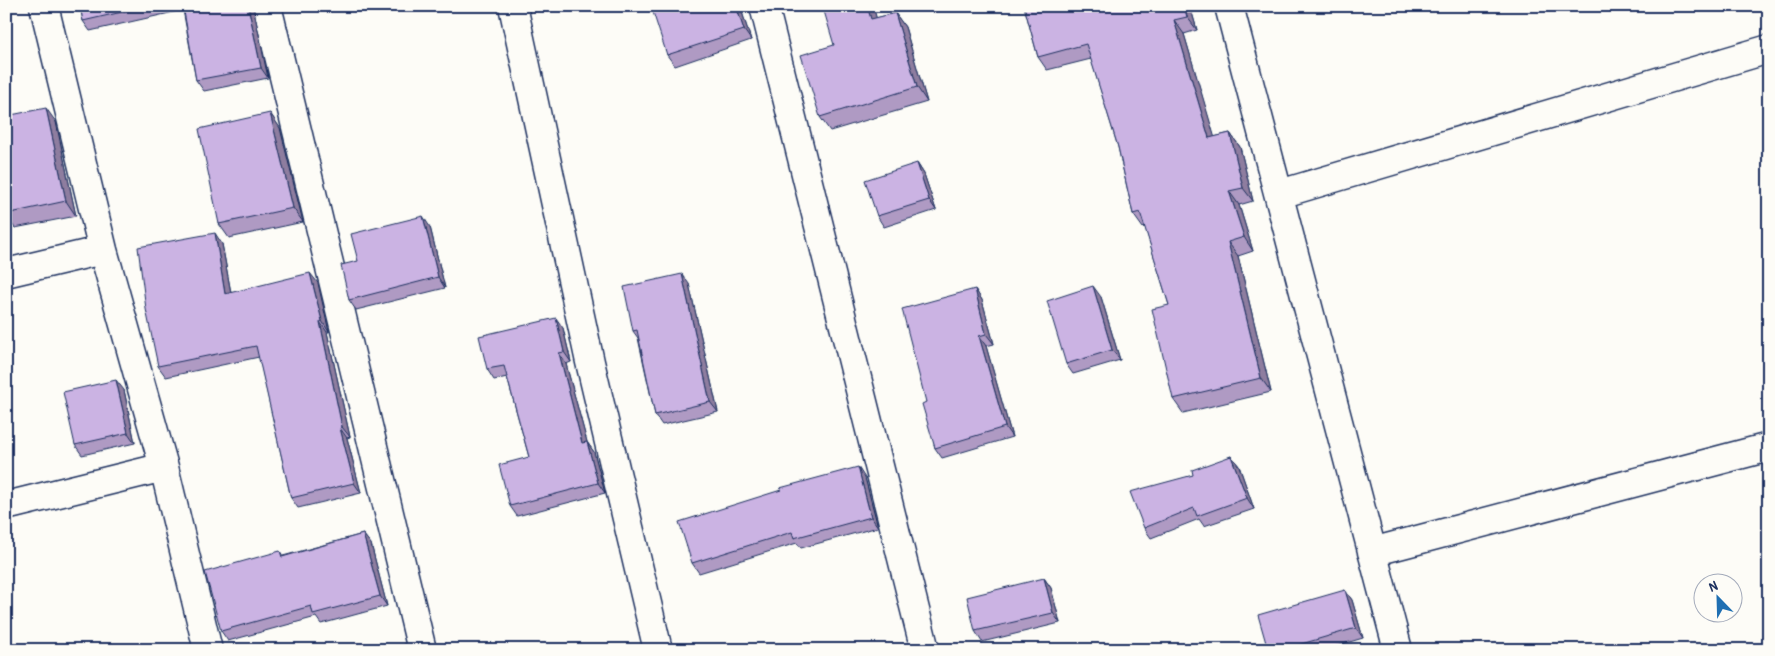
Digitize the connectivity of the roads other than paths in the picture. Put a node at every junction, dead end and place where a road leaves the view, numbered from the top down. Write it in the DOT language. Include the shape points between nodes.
graph roads {
  1 [pos="44,6"];
  2 [pos="267,6"];
  3 [pos="513,6"];
  4 [pos="764,6"];
  5 [pos="1229,6"];
  6 [pos="1769,49"];
  7 [pos="1280,194"];
  8 [pos="103,250"];
  9 [pos="6,273"];
  10 [pos="1769,447"];
  11 [pos="164,467"];
  12 [pos="6,506"];
  13 [pos="1372,552"];
  14 [pos="208,650"];
  15 [pos="422,650"];
  16 [pos="658,650"];
  17 [pos="925,650"];
  18 [pos="1398,650"];
  1 -- 8 [label="street"];
  2 -- 15 [label="street"];
  3 -- 16 [label="street" via="590,362"];
  4 -- 17 [label="street"];
  5 -- 7 [label="street"];
  6 -- 7 [label="street"];
  7 -- 13 [label="street"];
  8 -- 9 [label="street"];
  8 -- 11 [label="street"];
  10 -- 13 [label="street"];
  11 -- 12 [label="street"];
  11 -- 14 [label="street"];
  13 -- 18 [label="street"];
}
